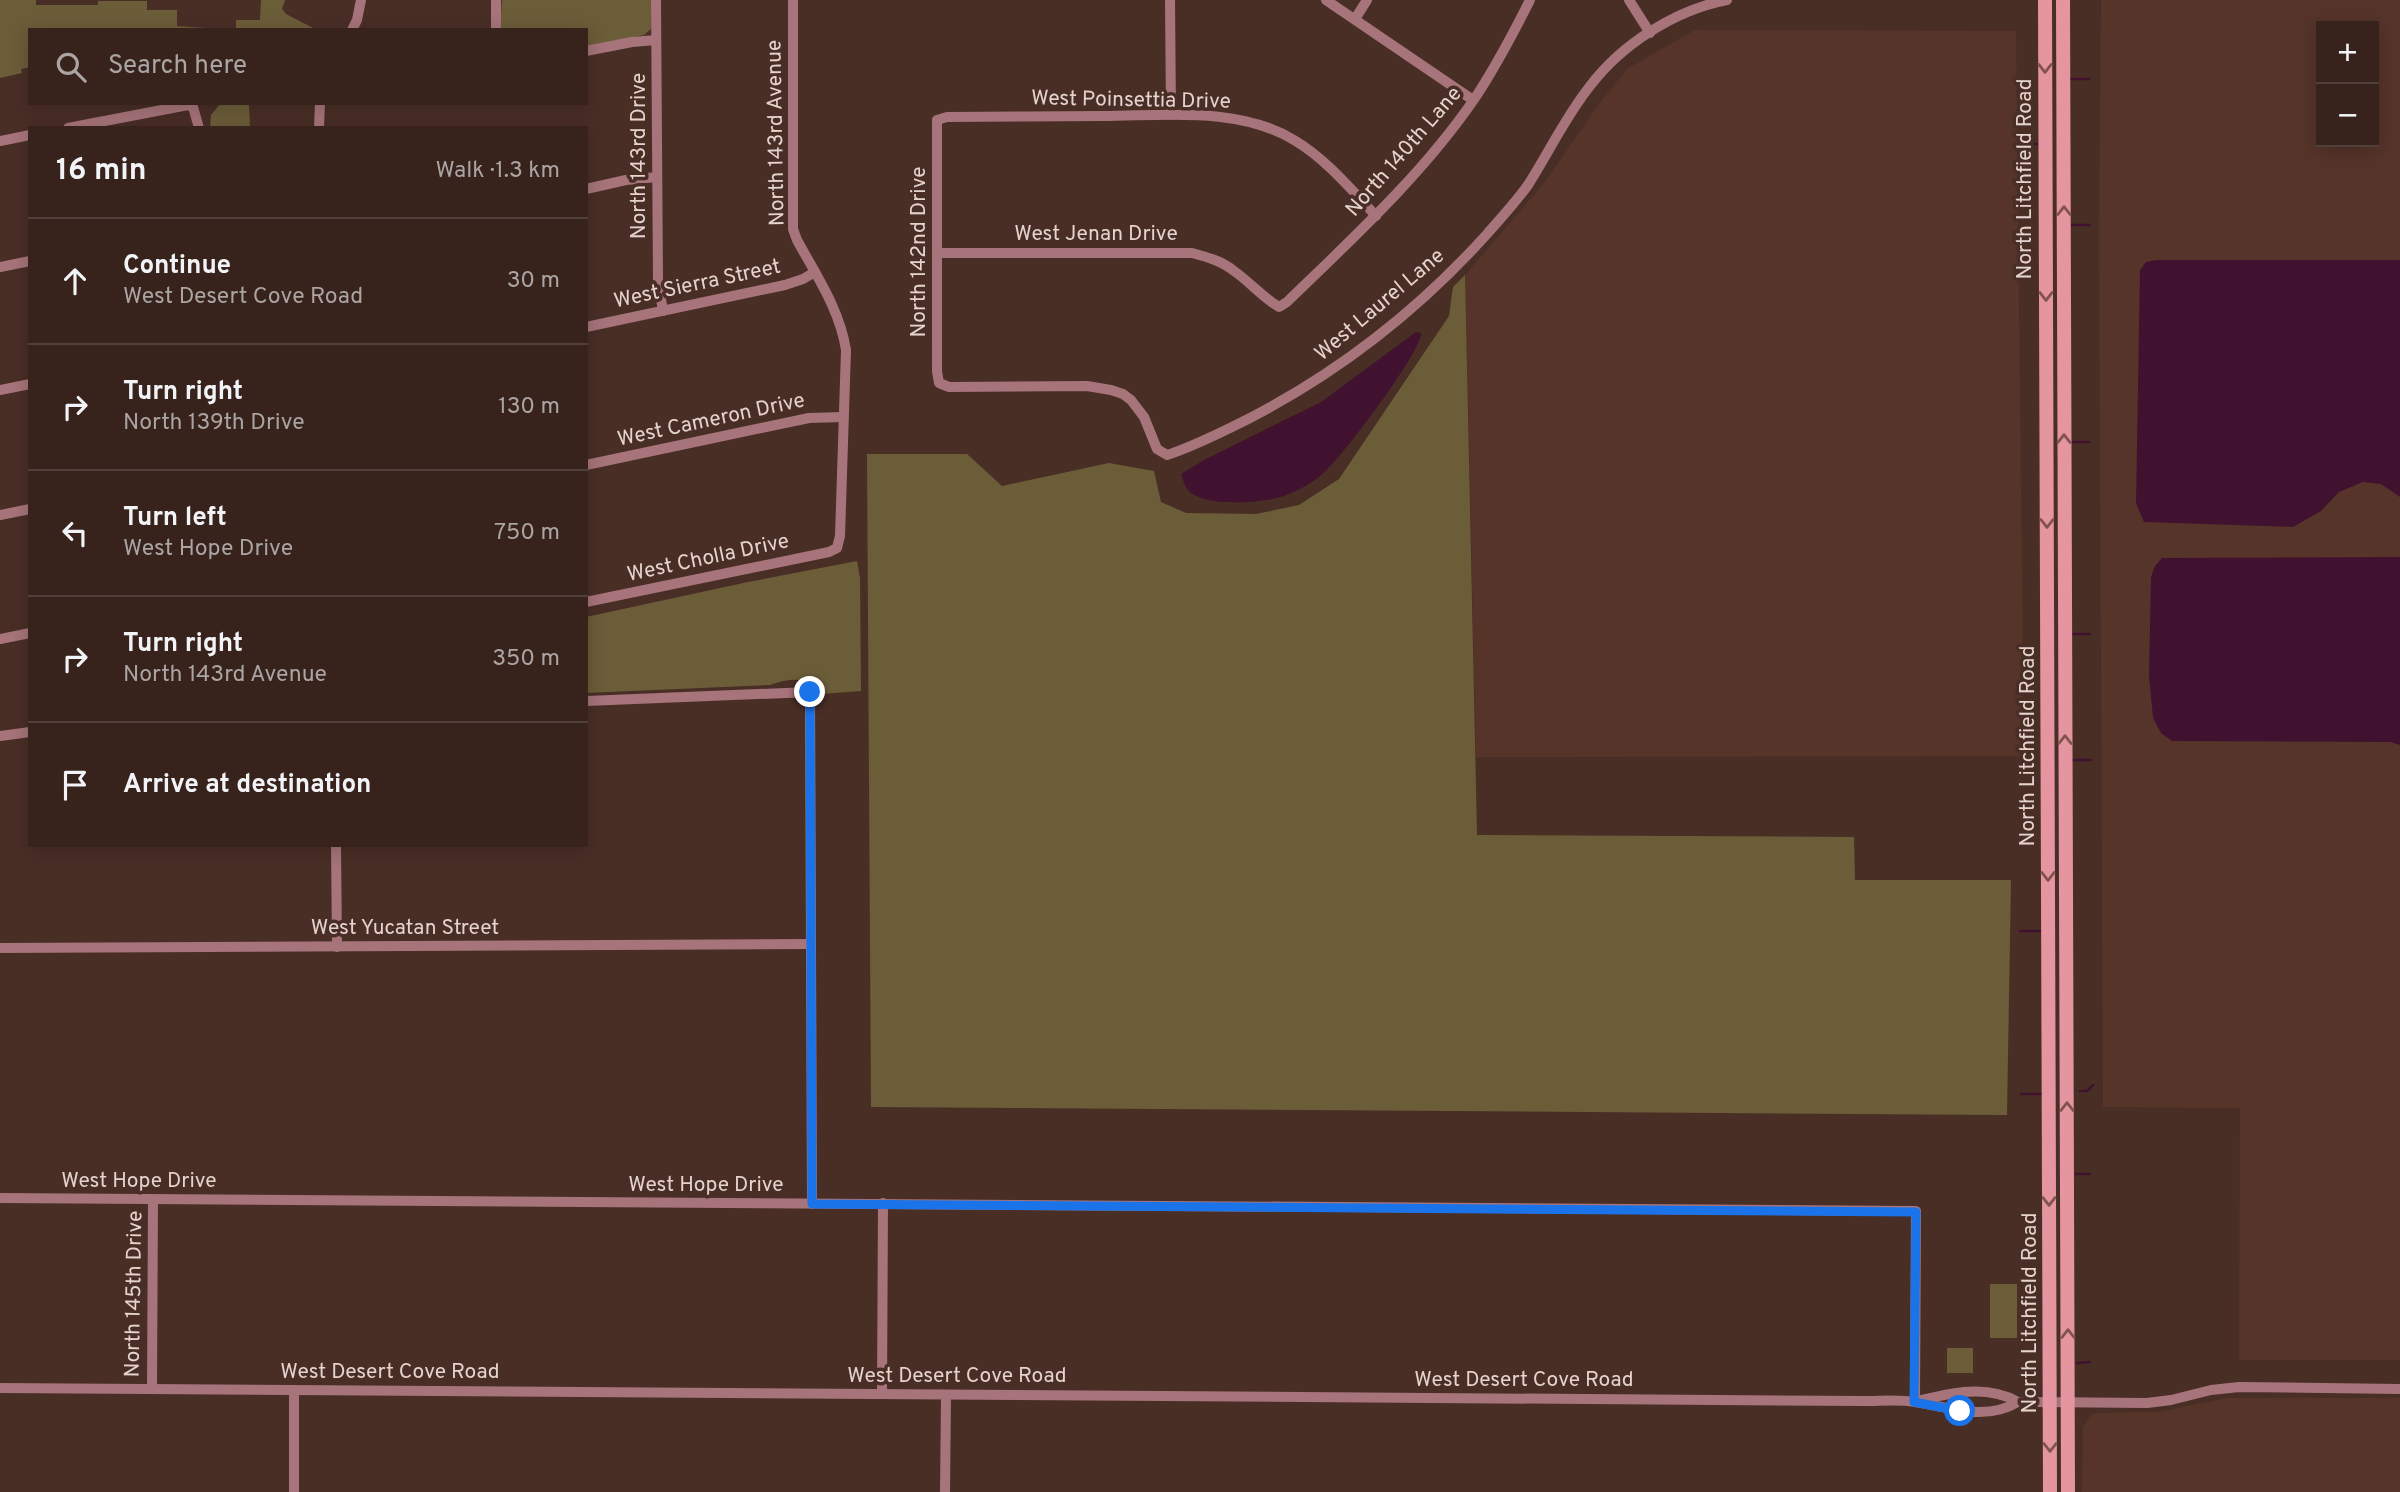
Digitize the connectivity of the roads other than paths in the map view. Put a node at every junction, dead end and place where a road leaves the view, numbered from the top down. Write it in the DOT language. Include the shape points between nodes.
graph roads {
  1 [pos="361,0"];
  2 [pos="496,0"];
  3 [pos="656,0"];
  4 [pos="793,0"];
  5 [pos="1170,0"];
  6 [pos="1326,0"];
  7 [pos="1367,0"];
  8 [pos="1530,0"];
  9 [pos="1629,0"];
  10 [pos="1727,0"];
  11 [pos="2045,0"];
  12 [pos="2063,0"];
  13 [pos="1355,19"];
  14 [pos="353,28"];
  15 [pos="496,28"];
  16 [pos="1650,33"];
  17 [pos="656,40"];
  18 [pos="588,51"];
  19 [pos="1474,100"];
  20 [pos="181,105"];
  21 [pos="181,105"];
  22 [pos="320,105"];
  23 [pos="1171,116"];
  24 [pos="937,120"];
  25 [pos="78,126"];
  26 [pos="198,126"];
  27 [pos="318,126"];
  28 [pos="28,135"];
  29 [pos="0,141"];
  30 [pos="657,177"];
  31 [pos="588,188"];
  32 [pos="1376,216"];
  33 [pos="937,253"];
  34 [pos="28,261"];
  35 [pos="0,267"];
  36 [pos="815,272"];
  37 [pos="1279,307"];
  38 [pos="663,311"];
  39 [pos="588,327"];
  40 [pos="939,383"];
  41 [pos="28,384"];
  42 [pos="0,390"];
  43 [pos="843,417"];
  44 [pos="588,465"];
  45 [pos="28,509"];
  46 [pos="0,515"];
  47 [pos="837,548"];
  48 [pos="588,602"];
  49 [pos="28,633"];
  50 [pos="0,639"];
  51 [pos="588,701"];
  52 [pos="28,732"];
  53 [pos="0,736"];
  54 [pos="2048,808"];
  55 [pos="2066,808"];
  56 [pos="336,847"];
  57 [pos="811,943"];
  58 [pos="337,947"];
  59 [pos="0,948"];
  60 [pos="2048,952"];
  61 [pos="2067,1078"];
  62 [pos="0,1198"];
  63 [pos="153,1199"];
  64 [pos="883,1203"];
  65 [pos="812,1204"];
  66 [pos="0,1388"];
  67 [pos="152,1389"];
  68 [pos="2400,1389"];
  69 [pos="294,1390"];
  70 [pos="882,1394"];
  71 [pos="946,1395"];
  72 [pos="1914,1402"];
  73 [pos="2018,1402"];
  74 [pos="2050,1402"];
  75 [pos="2068,1402"];
  76 [pos="293,1492"];
  77 [pos="945,1492"];
  78 [pos="2050,1492"];
  79 [pos="2068,1492"];
  1 -- 14 [label="street"];
  2 -- 15 [label="street"];
  3 -- 17 [label="street, North 143rd Drive"];
  4 -- 36 [label="street, North 143rd Avenue" via="793,229"];
  5 -- 23 [label="street"];
  6 -- 13 [label="street"];
  7 -- 13 [label="street"];
  8 -- 19 [label="street, North 140th Lane"];
  9 -- 16 [label="street"];
  10 -- 16 [label="street, West Laurel Lane" via="1689,12"];
  11 -- 54 [label="main road, North Litchfield Road, one-way"];
  55 -- 12 [label="main road, North Litchfield Road, one-way"];
  13 -- 19 [label="street"];
  16 -- 40 [label="street, West Laurel Lane" via="1589,86 1526,187 1464,259 1358,352 1244,421 1167,455 1157,449 1144,417 1131,400 1111,390 1087,386 949,387"];
  17 -- 18 [label="street"];
  17 -- 30 [label="street, North 143rd Drive"];
  19 -- 32 [label="street, North 140th Lane"];
  20 -- 25 [label="street"];
  21 -- 26 [label="street" via="193,107"];
  22 -- 27 [label="street"];
  23 -- 24 [label="street, West Poinsettia Drive"];
  23 -- 32 [label="street, West Poinsettia Drive" via="1237,119 1294,139 1325,163"];
  24 -- 33 [label="street, North 142nd Drive"];
  28 -- 29 [label="street"];
  30 -- 31 [label="street"];
  30 -- 38 [label="street, North 143rd Drive" via="658,281"];
  32 -- 37 [label="street, North 140th Lane"];
  33 -- 37 [label="street, West Jenan Drive" via="1192,253 1228,267"];
  33 -- 40 [label="street, North 142nd Drive"];
  34 -- 35 [label="street"];
  36 -- 38 [label="street, West Sierra Street" via="785,285"];
  36 -- 43 [label="street, North 143rd Avenue" via="844,337"];
  38 -- 39 [label="street, West Sierra Street"];
  41 -- 42 [label="street"];
  43 -- 44 [label="street, West Cameron Drive" via="809,418"];
  43 -- 47 [label="street, North 143rd Avenue"];
  45 -- 46 [label="street"];
  47 -- 48 [label="street, West Cholla Drive"];
  49 -- 50 [label="street"];
  51 -- 57 [label="street" via="810,692"];
  52 -- 53 [label="street"];
  54 -- 55 [label="main road"];
  54 -- 60 [label="main road, North Litchfield Road, one-way"];
  55 -- 61 [label="main road, North Litchfield Road"];
  56 -- 58 [label="street"];
  57 -- 58 [label="street, West Yucatan Street"];
  57 -- 65 [label="street"];
  58 -- 59 [label="street, West Yucatan Street"];
  60 -- 61 [label="main road" via="2055,968 2057,1062"];
  60 -- 74 [label="main road, North Litchfield Road, one-way"];
  75 -- 61 [label="main road, North Litchfield Road, one-way"];
  62 -- 63 [label="street, West Hope Drive"];
  63 -- 65 [label="street, West Hope Drive"];
  63 -- 67 [label="street, North 145th Drive"];
  64 -- 65 [label="street, West Hope Drive"];
  64 -- 70 [label="street"];
  64 -- 72 [label="street, West Hope Drive" via="1916,1212"];
  66 -- 67 [label="street, West Desert Cove Road"];
  67 -- 69 [label="street, West Desert Cove Road"];
  68 -- 75 [label="street, West Desert Cove Road" via="2229,1387 2155,1402"];
  69 -- 70 [label="street, West Desert Cove Road"];
  69 -- 76 [label="street"];
  70 -- 71 [label="street, West Desert Cove Road"];
  71 -- 72 [label="street, West Desert Cove Road"];
  71 -- 77 [label="street"];
  72 -- 73 [label="street, West Desert Cove Road" via="1980,1412 2004,1410"];
  72 -- 73 [label="street, West Desert Cove Road" via="1961,1392 1992,1392"];
  73 -- 74 [label="street, West Desert Cove Road"];
  74 -- 75 [label="street, West Desert Cove Road"];
  74 -- 78 [label="main road, North Litchfield Road, one-way"];
  75 -- 79 [label="main road, North Litchfield Road"];
}
